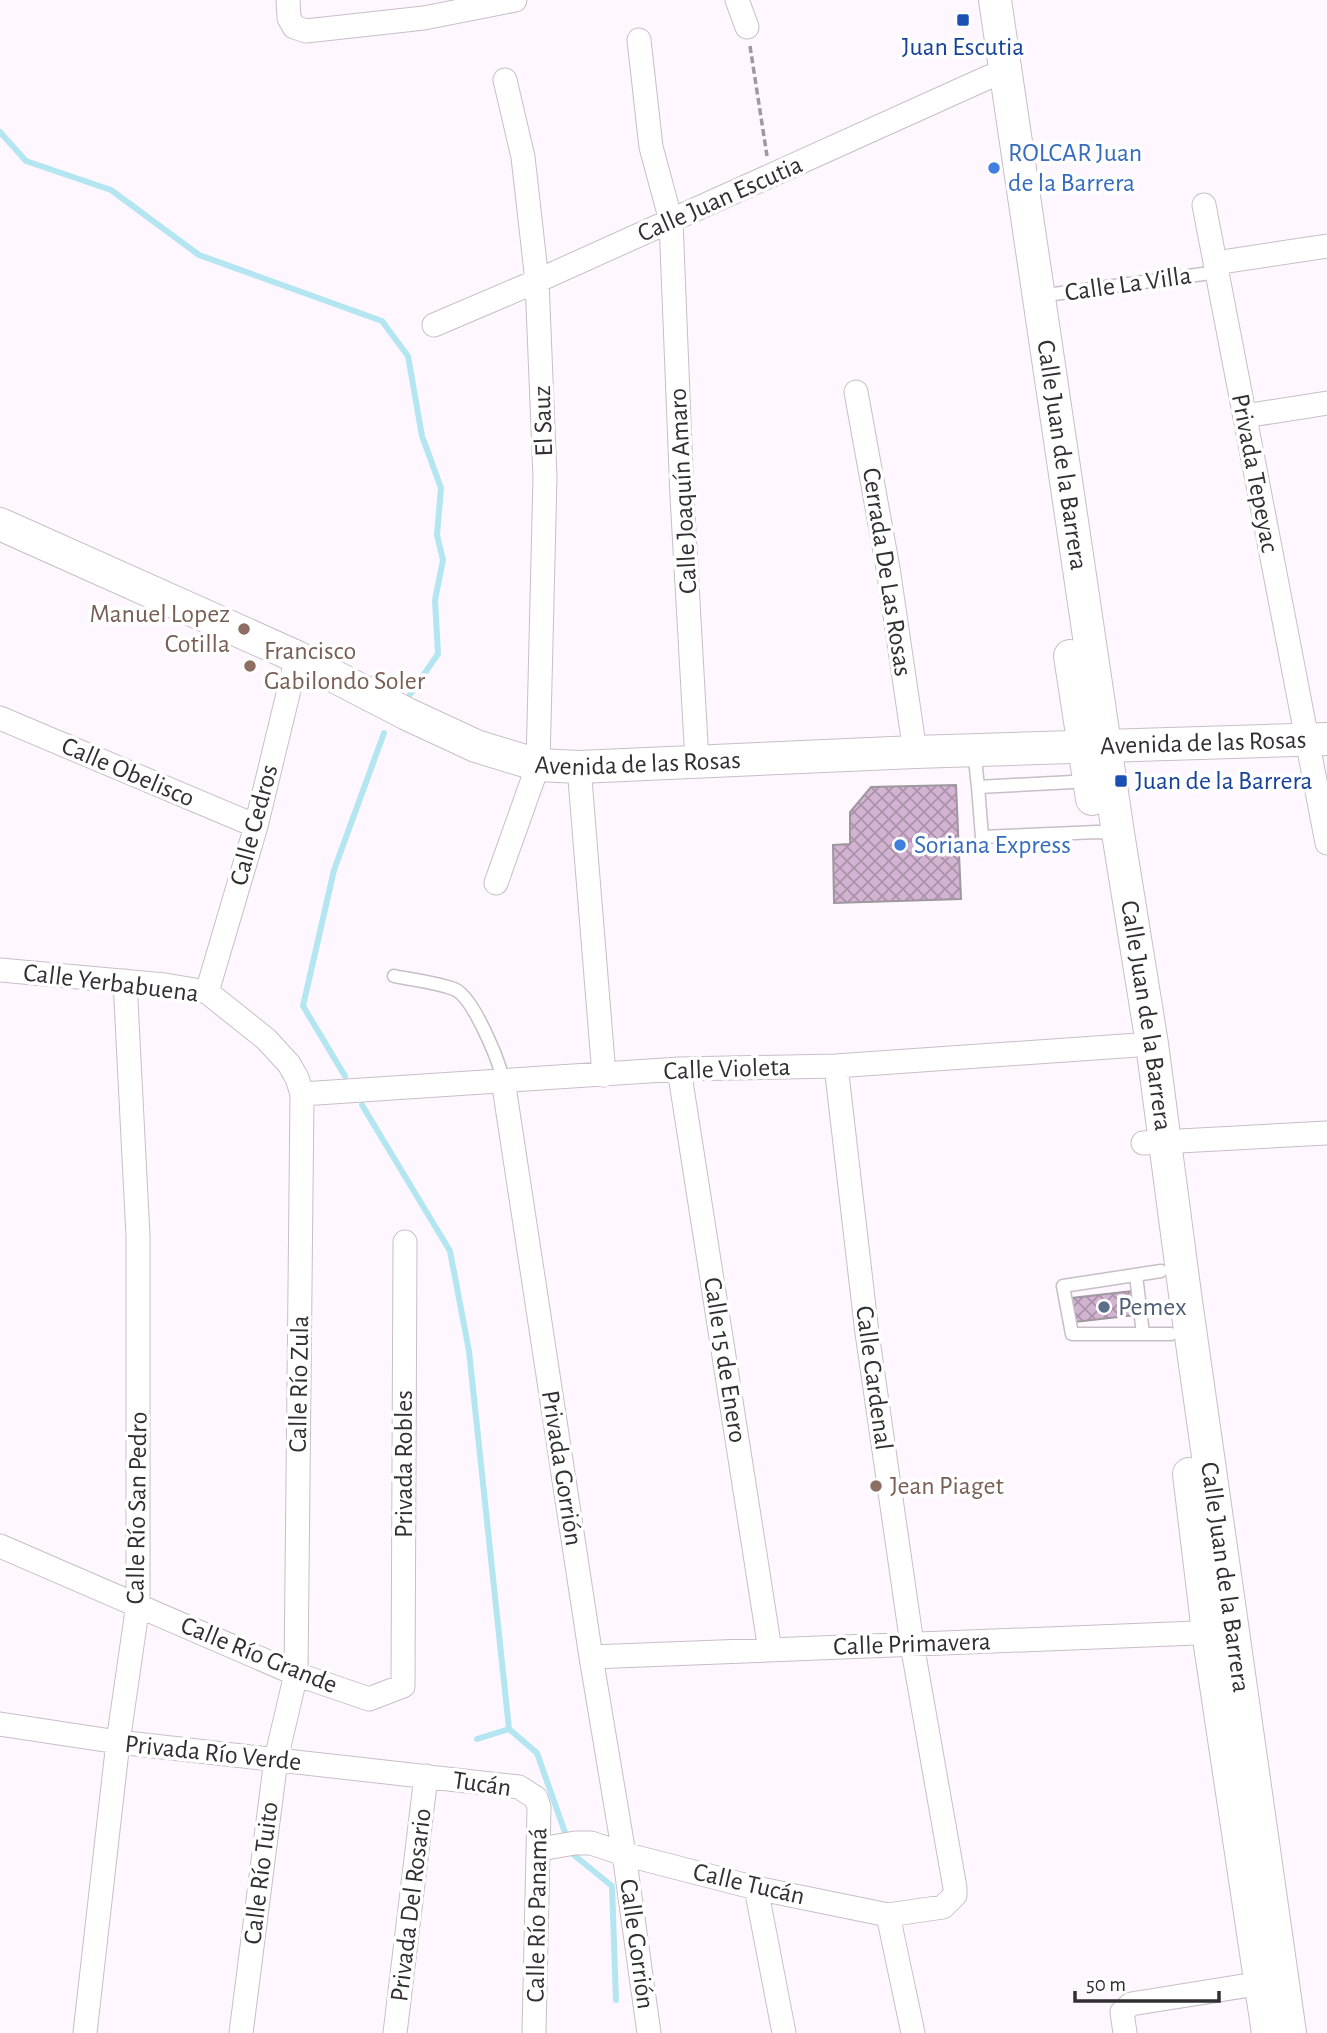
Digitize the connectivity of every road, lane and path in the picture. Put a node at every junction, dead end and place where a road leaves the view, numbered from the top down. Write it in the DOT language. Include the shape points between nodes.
graph roads {
  1 [pos="288,0"];
  2 [pos="515,0"];
  3 [pos="737,0"];
  4 [pos="978,0"];
  5 [pos="995,0"];
  6 [pos="468,5"];
  7 [pos="422,9"];
  8 [pos="747,27"];
  9 [pos="639,40"];
  10 [pos="998,75"];
  11 [pos="505,80"];
  12 [pos="771,176"];
  13 [pos="1204,205"];
  14 [pos="671,221"];
  15 [pos="1327,246"];
  16 [pos="1216,267"];
  17 [pos="537,281"];
  18 [pos="1038,296"];
  19 [pos="433,325"];
  20 [pos="856,392"];
  21 [pos="1327,403"];
  22 [pos="1245,416"];
  23 [pos="0,524"];
  24 [pos="297,657"];
  25 [pos="0,718"];
  26 [pos="1317,740"];
  27 [pos="1094,745"];
  28 [pos="974,750"];
  29 [pos="915,752"];
  30 [pos="697,761"];
  31 [pos="538,765"];
  32 [pos="579,767"];
  33 [pos="1099,780"];
  34 [pos="978,787"];
  35 [pos="256,826"];
  36 [pos="1107,832"];
  37 [pos="1327,842"];
  38 [pos="496,883"];
  39 [pos="0,970"];
  40 [pos="394,976"];
  41 [pos="125,981"];
  42 [pos="207,992"];
  43 [pos="1141,1045"];
  44 [pos="836,1066"];
  45 [pos="680,1069"];
  46 [pos="604,1075"];
  47 [pos="503,1080"];
  48 [pos="302,1094"];
  49 [pos="1327,1133"];
  50 [pos="1154,1142"];
  51 [pos="405,1242"];
  52 [pos="1162,1284"];
  53 [pos="1157,1334"];
  54 [pos="0,1546"];
  55 [pos="138,1604"];
  56 [pos="1220,1632"];
  57 [pos="912,1644"];
  58 [pos="770,1650"];
  59 [pos="591,1657"];
  60 [pos="296,1674"];
  61 [pos="402,1686"];
  62 [pos="0,1724"];
  63 [pos="118,1742"];
  64 [pos="276,1759"];
  65 [pos="426,1776"];
  66 [pos="536,1798"];
  67 [pos="540,1849"];
  68 [pos="624,1854"];
  69 [pos="756,1888"];
  70 [pos="955,1895"];
  71 [pos="888,1915"];
  72 [pos="1271,1982"];
  73 [pos="85,2033"];
  74 [pos="241,2033"];
  75 [pos="395,2033"];
  76 [pos="534,2033"];
  77 [pos="649,2033"];
  78 [pos="784,2033"];
  79 [pos="914,2033"];
  80 [pos="1125,2033"];
  81 [pos="1268,2033"];
  82 [pos="1290,2033"];
  1 -- 7 [label="street" via="294,27 306,31"];
  2 -- 6 [label="street"];
  3 -- 8 [label="street"];
  4 -- 10 [label="main road, Calle Juan de la Barrera"];
  5 -- 10 [label="main road, Calle Juan de la Barrera"];
  6 -- 7 [label="street"];
  8 -- 12 [label="path"];
  9 -- 14 [label="street, Calle Joaquín Amaro" via="651,147"];
  10 -- 12 [label="street, Calle Juan Escutia"];
  10 -- 18 [label="main road, Calle Juan de la Barrera"];
  10 -- 27 [label="main road, Calle Juan de la Barrera"];
  11 -- 17 [label="street, El Sauz" via="523,157"];
  12 -- 14 [label="street, Calle Juan Escutia"];
  13 -- 16 [label="street, Privada Tepeyac"];
  14 -- 17 [label="street, Calle Juan Escutia"];
  14 -- 30 [label="street, Calle Joaquín Amaro"];
  15 -- 16 [label="street, Calle La Villa"];
  16 -- 18 [label="lane, Calle La Villa"];
  16 -- 22 [label="street, Privada Tepeyac"];
  17 -- 19 [label="street, Calle Juan Escutia"];
  17 -- 31 [label="street, El Sauz" via="545,477"];
  18 -- 27 [label="main road, Calle Juan de la Barrera"];
  20 -- 29 [label="street, Cerrada De Las Rosas"];
  21 -- 22 [label="street"];
  22 -- 26 [label="street, Privada Tepeyac"];
  23 -- 24 [label="main road, Avenida de las Rosas"];
  24 -- 31 [label="main road, Avenida de las Rosas" via="476,746"];
  24 -- 35 [label="street, Calle Cedros"];
  25 -- 35 [label="street, Calle Obelisco"];
  26 -- 27 [label="main road, Avenida de las Rosas"];
  26 -- 37 [label="street, Privada Tepeyac"];
  27 -- 28 [label="main road, Avenida de las Rosas"];
  27 -- 33 [label="main road, Calle Juan de la Barrera"];
  28 -- 29 [label="main road, Avenida de las Rosas"];
  28 -- 34 [label="lane"];
  29 -- 30 [label="main road, Avenida de las Rosas"];
  30 -- 32 [label="main road, Avenida de las Rosas"];
  31 -- 32 [label="main road, Avenida de las Rosas"];
  31 -- 38 [label="street, El Sauz"];
  32 -- 46 [label="street"];
  33 -- 34 [label="lane"];
  33 -- 36 [label="main road, Calle Juan de la Barrera"];
  34 -- 36 [label="lane" via="982,837"];
  35 -- 42 [label="street, Calle Cedros"];
  36 -- 43 [label="main road, Calle Juan de la Barrera"];
  39 -- 41 [label="street, Calle Yerbabuena"];
  40 -- 47 [label="lane" via="457,990 477,1015"];
  41 -- 42 [label="street, Calle Yerbabuena"];
  41 -- 55 [label="street, Calle Río San Pedro" via="138,1236"];
  42 -- 48 [label="street, Calle Yerbabuena" via="266,1039 289,1064"];
  43 -- 44 [label="street, Calle Violeta"];
  43 -- 50 [label="main road, Calle Juan de la Barrera"];
  44 -- 45 [label="street, Calle Violeta"];
  44 -- 57 [label="street, Calle Cardenal" via="867,1333"];
  45 -- 46 [label="street, Calle Violeta"];
  45 -- 58 [label="street, Calle 15 de Enero"];
  46 -- 47 [label="street, Calle Violeta"];
  47 -- 48 [label="street, Calle Violeta"];
  47 -- 59 [label="street, Privada Gorrión"];
  48 -- 60 [label="street, Calle Río Zula"];
  49 -- 50 [label="street"];
  50 -- 52 [label="main road, Calle Juan de la Barrera"];
  51 -- 61 [label="street, Privada Robles"];
  52 -- 53 [label="main road, Calle Juan de la Barrera"];
  52 -- 53 [label="lane" via="1063,1286 1072,1334"];
  52 -- 56 [label="main road, Calle Juan de la Barrera"];
  53 -- 56 [label="main road, Calle Juan de la Barrera"];
  54 -- 55 [label="street, Calle Río Grande"];
  55 -- 60 [label="street, Calle Río Grande"];
  55 -- 63 [label="street, Calle Río San Pedro"];
  56 -- 57 [label="street, Calle Primavera"];
  56 -- 72 [label="main road, Calle Juan de la Barrera"];
  57 -- 58 [label="street, Calle Primavera"];
  57 -- 70 [label="street, Calle Cardenal"];
  58 -- 59 [label="street, Calle Primavera"];
  59 -- 68 [label="street, Privada Gorrión"];
  60 -- 61 [label="street, Calle Río Grande" via="369,1699"];
  60 -- 64 [label="street, Calle Río Tuito"];
  62 -- 63 [label="street, Privada Río Verde"];
  63 -- 64 [label="street, Privada Río Verde"];
  63 -- 73 [label="street, Calle Río San Pedro"];
  64 -- 65 [label="street, Privada Río Verde"];
  64 -- 74 [label="street, Calle Río Tuito"];
  65 -- 66 [label="street, Tucán" via="519,1787"];
  65 -- 75 [label="street, Privada Del Rosario"];
  66 -- 67 [label="street, Calle Río Panamá"];
  67 -- 68 [label="street, Calle Tucán" via="591,1843"];
  67 -- 76 [label="street, Calle Río Panamá"];
  68 -- 69 [label="street, Calle Tucán"];
  68 -- 77 [label="street, Calle Gorrión"];
  69 -- 71 [label="street, Calle Tucán"];
  69 -- 78 [label="street"];
  70 -- 71 [label="street, Calle Tucán" via="943,1907"];
  71 -- 79 [label="street"];
  72 -- 80 [label="street" via="1131,2004 1122,2011"];
  72 -- 81 [label="main road, Calle Juan de la Barrera"];
  72 -- 82 [label="main road, Calle Juan de la Barrera"];
}
